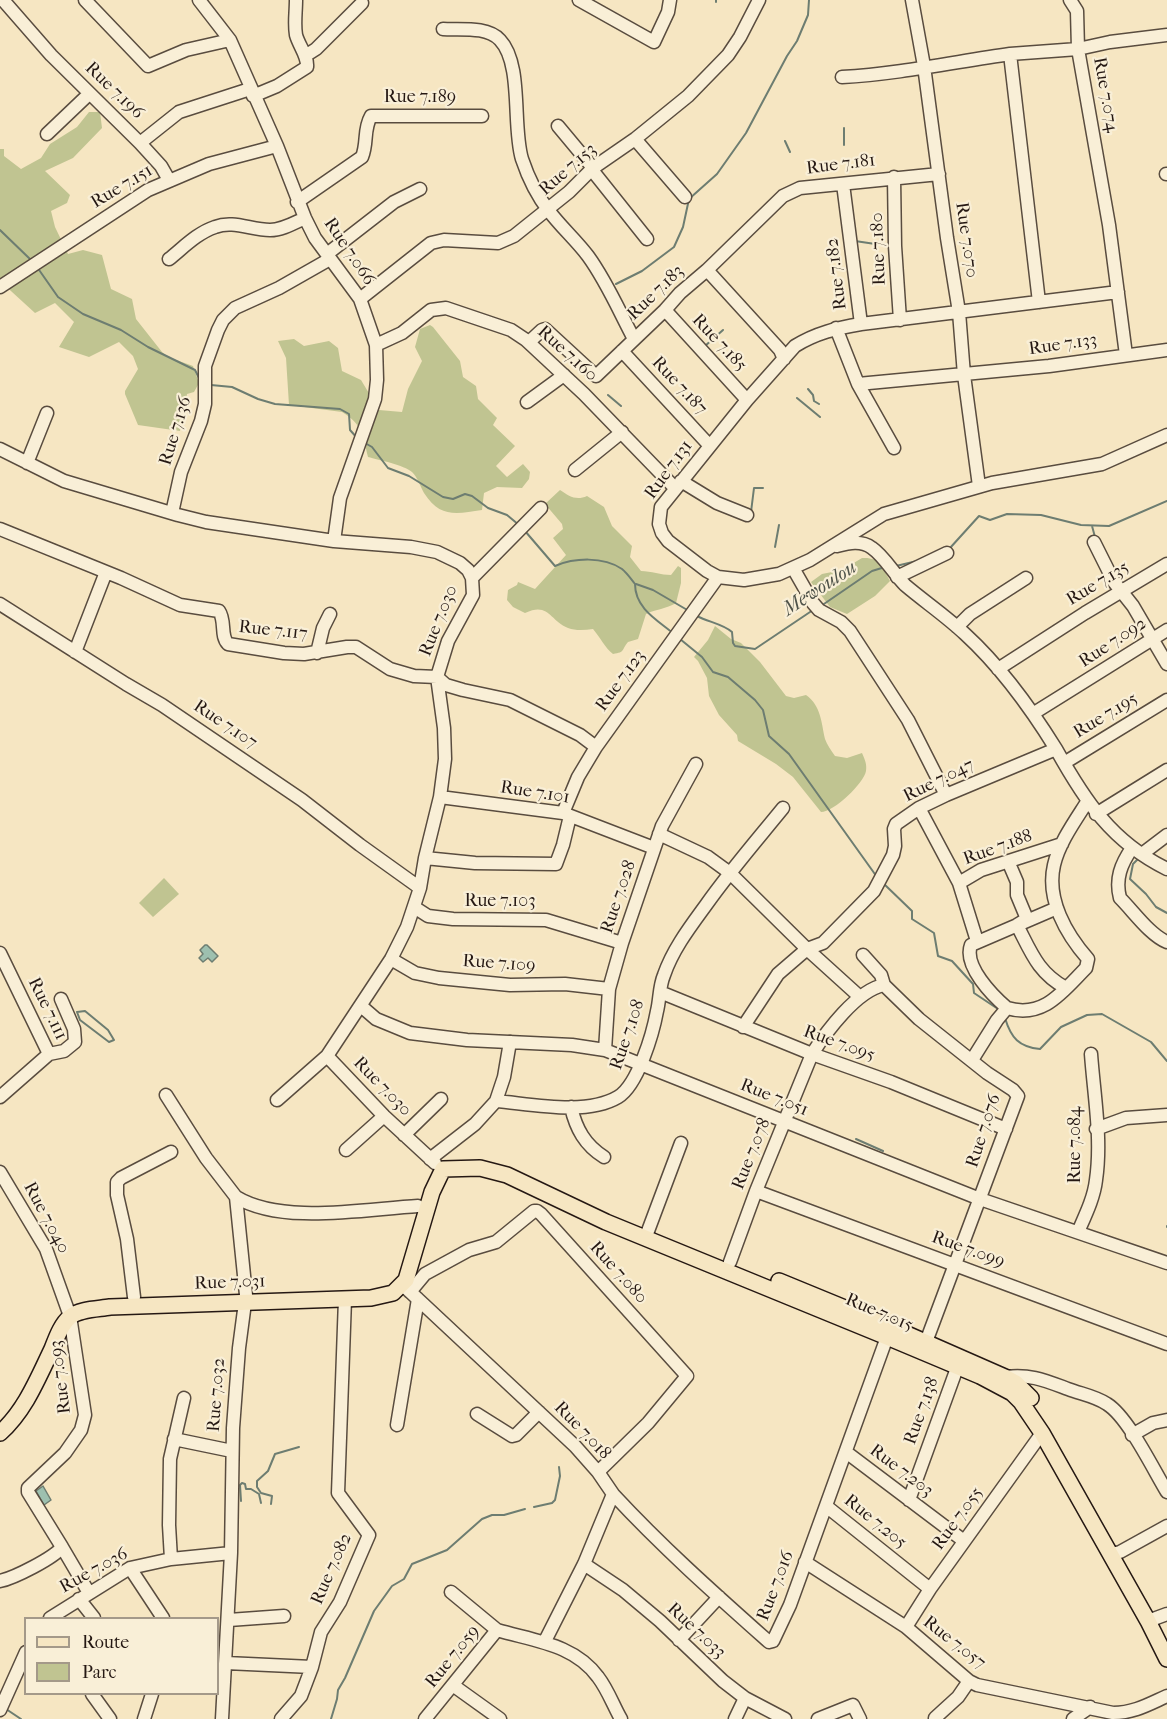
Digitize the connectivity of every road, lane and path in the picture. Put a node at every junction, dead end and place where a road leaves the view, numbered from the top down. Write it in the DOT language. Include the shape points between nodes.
graph roads {
  1 [pos="3,0"];
  2 [pos="85,0"];
  3 [pos="199,0"];
  4 [pos="296,0"];
  5 [pos="579,0"];
  6 [pos="670,0"];
  7 [pos="759,0"];
  8 [pos="912,0"];
  9 [pos="1070,0"];
  10 [pos="362,3"];
  11 [pos="443,29"];
  12 [pos="1167,35"];
  13 [pos="230,40"];
  14 [pos="1078,49"];
  15 [pos="1010,54"];
  16 [pos="305,56"];
  17 [pos="924,66"];
  18 [pos="842,77"];
  19 [pos="252,92"];
  20 [pos="89,93"];
  21 [pos="482,117"];
  22 [pos="558,126"];
  23 [pos="47,134"];
  24 [pos="635,139"];
  25 [pos="140,143"];
  26 [pos="276,146"];
  27 [pos="593,169"];
  28 [pos="939,174"];
  29 [pos="894,177"];
  30 [pos="169,180"];
  31 [pos="843,184"];
  32 [pos="420,189"];
  33 [pos="685,197"];
  34 [pos="297,202"];
  35 [pos="548,210"];
  36 [pos="305,218"];
  37 [pos="647,239"];
  38 [pos="328,257"];
  39 [pos="169,259"];
  40 [pos="707,270"];
  41 [pos="0,287"];
  42 [pos="1118,292"];
  43 [pos="360,299"];
  44 [pos="1039,302"];
  45 [pos="665,310"];
  46 [pos="959,312"];
  47 [pos="900,320"];
  48 [pos="861,324"];
  49 [pos="836,328"];
  50 [pos="634,339"];
  51 [pos="529,342"];
  52 [pos="376,345"];
  53 [pos="1167,350"];
  54 [pos="622,351"];
  55 [pos="1126,355"];
  56 [pos="784,359"];
  57 [pos="564,375"];
  58 [pos="964,375"];
  59 [pos="858,384"];
  60 [pos="747,400"];
  61 [pos="527,402"];
  62 [pos="47,413"];
  63 [pos="622,432"];
  64 [pos="1167,435"];
  65 [pos="709,445"];
  66 [pos="894,448"];
  67 [pos="0,450"];
  68 [pos="27,463"];
  69 [pos="575,470"];
  70 [pos="678,485"];
  71 [pos="979,486"];
  72 [pos="541,508"];
  73 [pos="172,513"];
  74 [pos="747,514"];
  75 [pos="0,529"];
  76 [pos="334,541"];
  77 [pos="1094,542"];
  78 [pos="833,546"];
  79 [pos="947,552"];
  80 [pos="1167,564"];
  81 [pos="793,568"];
  82 [pos="106,572"];
  83 [pos="718,577"];
  84 [pos="897,577"];
  85 [pos="472,578"];
  86 [pos="1026,578"];
  87 [pos="1122,590"];
  88 [pos="0,604"];
  89 [pos="330,614"];
  90 [pos="957,627"];
  91 [pos="1167,630"];
  92 [pos="1153,639"];
  93 [pos="75,652"];
  94 [pos="317,653"];
  95 [pos="1167,664"];
  96 [pos="998,669"];
  97 [pos="437,677"];
  98 [pos="1167,700"];
  99 [pos="1034,713"];
  100 [pos="596,747"];
  101 [pos="1056,748"];
  102 [pos="1064,763"];
  103 [pos="696,765"];
  104 [pos="1167,770"];
  105 [pos="946,795"];
  106 [pos="440,797"];
  107 [pos="1087,802"];
  108 [pos="783,808"];
  109 [pos="919,808"];
  110 [pos="567,814"];
  111 [pos="1096,814"];
  112 [pos="659,834"];
  113 [pos="1167,835"];
  114 [pos="1062,844"];
  115 [pos="654,848"];
  116 [pos="1137,851"];
  117 [pos="425,858"];
  118 [pos="1008,861"];
  119 [pos="1167,869"];
  120 [pos="730,873"];
  121 [pos="959,883"];
  122 [pos="420,888"];
  123 [pos="414,907"];
  124 [pos="1057,908"];
  125 [pos="1017,925"];
  126 [pos="977,941"];
  127 [pos="1167,942"];
  128 [pos="622,943"];
  129 [pos="807,949"];
  130 [pos="0,953"];
  131 [pos="863,956"];
  132 [pos="392,959"];
  133 [pos="884,986"];
  134 [pos="1066,988"];
  135 [pos="609,989"];
  136 [pos="660,992"];
  137 [pos="860,997"];
  138 [pos="61,999"];
  139 [pos="361,1006"];
  140 [pos="1007,1008"];
  141 [pos="743,1027"];
  142 [pos="510,1042"];
  143 [pos="605,1050"];
  144 [pos="49,1054"];
  145 [pos="812,1054"];
  146 [pos="1091,1054"];
  147 [pos="327,1056"];
  148 [pos="972,1060"];
  149 [pos="640,1064"];
  150 [pos="166,1095"];
  151 [pos="0,1097"];
  152 [pos="441,1098"];
  153 [pos="276,1100"];
  154 [pos="496,1101"];
  155 [pos="571,1107"];
  156 [pos="1167,1115"];
  157 [pos="384,1116"];
  158 [pos="784,1121"];
  159 [pos="1006,1129"];
  160 [pos="1096,1129"];
  161 [pos="404,1135"];
  162 [pos="681,1143"];
  163 [pos="346,1150"];
  164 [pos="171,1152"];
  165 [pos="604,1157"];
  166 [pos="436,1164"];
  167 [pos="0,1172"];
  168 [pos="756,1191"];
  169 [pos="236,1197"];
  170 [pos="980,1199"];
  171 [pos="418,1206"];
  172 [pos="648,1231"];
  173 [pos="1078,1232"];
  174 [pos="730,1262"];
  175 [pos="1167,1263"];
  176 [pos="954,1264"];
  177 [pos="410,1292"];
  178 [pos="134,1297"];
  179 [pos="245,1299"];
  180 [pos="345,1299"];
  181 [pos="69,1313"];
  182 [pos="887,1337"];
  183 [pos="926,1342"];
  184 [pos="1167,1344"];
  185 [pos="957,1368"];
  186 [pos="1005,1377"];
  187 [pos="184,1398"];
  188 [pos="539,1412"];
  189 [pos="477,1414"];
  190 [pos="1167,1420"];
  191 [pos="0,1424"];
  192 [pos="397,1425"];
  193 [pos="0,1433"];
  194 [pos="1042,1433"];
  195 [pos="1132,1434"];
  196 [pos="174,1439"];
  197 [pos="232,1451"];
  198 [pos="846,1452"];
  199 [pos="598,1472"];
  200 [pos="1167,1492"];
  201 [pos="613,1494"];
  202 [pos="909,1500"];
  203 [pos="826,1506"];
  204 [pos="1167,1526"];
  205 [pos="964,1541"];
  206 [pos="62,1547"];
  207 [pos="231,1553"];
  208 [pos="1116,1553"];
  209 [pos="171,1559"];
  210 [pos="805,1562"];
  211 [pos="584,1564"];
  212 [pos="130,1568"];
  213 [pos="0,1581"];
  214 [pos="930,1589"];
  215 [pos="451,1592"];
  216 [pos="84,1596"];
  217 [pos="718,1597"];
  218 [pos="284,1616"];
  219 [pos="52,1617"];
  220 [pos="94,1617"];
  221 [pos="162,1617"];
  222 [pos="1157,1618"];
  223 [pos="229,1620"];
  224 [pos="906,1628"];
  225 [pos="497,1630"];
  226 [pos="1167,1638"];
  227 [pos="545,1641"];
  228 [pos="679,1641"];
  229 [pos="24,1657"];
  230 [pos="224,1658"];
  231 [pos="1167,1659"];
  232 [pos="312,1667"];
  233 [pos="969,1681"];
  234 [pos="454,1686"];
  235 [pos="93,1695"];
  236 [pos="152,1695"];
  237 [pos="1167,1696"];
  238 [pos="745,1698"];
  239 [pos="2,1707"];
  240 [pos="1090,1707"];
  241 [pos="618,1718"];
  242 [pos="935,1718"];
  243 [pos="110,1719"];
  244 [pos="144,1719"];
  245 [pos="222,1719"];
  246 [pos="281,1719"];
  247 [pos="425,1719"];
  248 [pos="500,1719"];
  249 [pos="735,1719"];
  250 [pos="785,1719"];
  251 [pos="818,1719"];
  252 [pos="860,1719"];
  253 [pos="1073,1719"];
  1 -- 20 [label="street, Rue 7.196"];
  2 -- 13 [label="street" via="148,66 186,50"];
  3 -- 13 [label="street, Rue 7.066"];
  4 -- 16 [label="street" via="296,36"];
  5 -- 6 [label="street" via="654,42"];
  7 -- 24 [label="street, Rue 7.153" via="728,55 688,96"];
  8 -- 17 [label="street, Rue 7.070"];
  9 -- 14 [label="street" via="1077,11"];
  10 -- 16 [label="street"];
  11 -- 35 [label="street" via="489,32 501,40 514,79 519,149 528,175"];
  12 -- 14 [label="street"];
  13 -- 19 [label="street, Rue 7.066"];
  14 -- 15 [label="street, Rue 7.074"];
  14 -- 42 [label="street, Rue 7.074"];
  15 -- 17 [label="street, Rue 7.074"];
  15 -- 44 [label="street"];
  16 -- 19 [label="street, Rue 7.196" via="307,67 301,72"];
  17 -- 18 [label="street, Rue 7.074" via="880,75"];
  17 -- 28 [label="street, Rue 7.070"];
  19 -- 25 [label="street, Rue 7.196" via="179,112"];
  19 -- 26 [label="street, Rue 7.066"];
  20 -- 23 [label="street"];
  20 -- 25 [label="street, Rue 7.196"];
  21 -- 34 [label="street, Rue 7.189" via="371,116 362,157"];
  22 -- 27 [label="street"];
  24 -- 27 [label="street, Rue 7.153"];
  24 -- 33 [label="street"];
  25 -- 30 [label="street"];
  26 -- 30 [label="street, Rue 7.151"];
  26 -- 34 [label="street, Rue 7.066"];
  27 -- 35 [label="street, Rue 7.153"];
  27 -- 37 [label="street"];
  28 -- 29 [label="street, Rue 7.181"];
  28 -- 46 [label="street, Rue 7.070"];
  29 -- 31 [label="street, Rue 7.181"];
  29 -- 47 [label="street, Rue 7.180"];
  30 -- 41 [label="street, Rue 7.151"];
  31 -- 40 [label="street, Rue 7.181" via="800,188 783,196"];
  31 -- 48 [label="street, Rue 7.182"];
  32 -- 38 [label="street, Rue 7.136" via="394,202"];
  34 -- 36 [label="street, Rue 7.066"];
  35 -- 43 [label="street, Rue 7.153" via="498,243 431,243"];
  35 -- 50 [label="street" via="588,256 618,303"];
  36 -- 38 [label="street, Rue 7.066"];
  36 -- 39 [label="street" via="272,230 230,224 215,227"];
  38 -- 43 [label="street, Rue 7.066"];
  38 -- 73 [label="street, Rue 7.136" via="225,317 205,366 203,412 181,472"];
  40 -- 45 [label="street, Rue 7.183"];
  40 -- 56 [label="street, Rue 7.183"];
  42 -- 44 [label="street, Rue 7.131"];
  42 -- 55 [label="street, Rue 7.074"];
  43 -- 52 [label="street, Rue 7.066"];
  44 -- 46 [label="street, Rue 7.131"];
  45 -- 50 [label="street, Rue 7.183"];
  45 -- 60 [label="street, Rue 7.185"];
  46 -- 47 [label="street, Rue 7.131"];
  46 -- 58 [label="street, Rue 7.070"];
  47 -- 48 [label="street, Rue 7.131"];
  48 -- 49 [label="street, Rue 7.131"];
  49 -- 56 [label="street, Rue 7.131" via="809,337"];
  49 -- 59 [label="street"];
  50 -- 54 [label="street, Rue 7.183"];
  51 -- 52 [label="street, Rue 7.160" via="511,330 438,308 395,338"];
  51 -- 54 [label="street, Rue 7.183" via="545,329 593,375"];
  51 -- 57 [label="street, Rue 7.160"];
  52 -- 76 [label="street, Rue 7.066" via="377,380 372,411 340,498"];
  53 -- 55 [label="street, Rue 7.133"];
  54 -- 65 [label="street, Rue 7.187"];
  55 -- 58 [label="street, Rue 7.133"];
  56 -- 60 [label="street, Rue 7.131"];
  57 -- 61 [label="street"];
  57 -- 63 [label="street, Rue 7.160"];
  58 -- 59 [label="street, Rue 7.133"];
  58 -- 71 [label="street, Rue 7.070"];
  59 -- 66 [label="street"];
  60 -- 65 [label="street, Rue 7.131"];
  62 -- 68 [label="street"];
  63 -- 69 [label="street"];
  63 -- 70 [label="street, Rue 7.160"];
  64 -- 71 [label="street, Rue 7.131" via="1102,464"];
  65 -- 70 [label="street, Rue 7.131"];
  67 -- 68 [label="street, Rue 7.030"];
  68 -- 73 [label="street, Rue 7.030" via="64,481"];
  70 -- 74 [label="street, Rue 7.160"];
  70 -- 83 [label="street, Rue 7.131" via="661,507 662,533"];
  71 -- 78 [label="street, Rue 7.131" via="884,514"];
  72 -- 85 [label="street"];
  73 -- 76 [label="street, Rue 7.030" via="206,522"];
  75 -- 82 [label="street, Rue 7.117"];
  76 -- 85 [label="street, Rue 7.030" via="437,552 460,563"];
  77 -- 87 [label="street"];
  78 -- 81 [label="street, Rue 7.131"];
  78 -- 84 [label="street" via="861,543 871,547"];
  79 -- 84 [label="street"];
  80 -- 87 [label="street, Rue 7.135"];
  81 -- 83 [label="street, Rue 7.131" via="744,580"];
  81 -- 105 [label="street" via="819,610 850,631 908,720"];
  82 -- 93 [label="street"];
  82 -- 94 [label="street, Rue 7.117" via="180,605 219,612 228,644 284,653"];
  83 -- 100 [label="street, Rue 7.123"];
  84 -- 90 [label="street"];
  85 -- 97 [label="street, Rue 7.030" via="473,595 448,641"];
  86 -- 90 [label="street" via="970,614"];
  87 -- 92 [label="street"];
  87 -- 96 [label="street, Rue 7.135"];
  88 -- 93 [label="street, Rue 7.107"];
  89 -- 94 [label="street"];
  90 -- 96 [label="street"];
  91 -- 92 [label="street, Rue 7.092"];
  92 -- 95 [label="street"];
  92 -- 99 [label="street, Rue 7.092"];
  93 -- 122 [label="street, Rue 7.107" via="162,705 302,800"];
  94 -- 97 [label="street, Rue 7.117" via="356,647 390,669"];
  96 -- 99 [label="street"];
  97 -- 100 [label="street, Rue 7.117" via="446,685 510,700"];
  97 -- 106 [label="street, Rue 7.030" via="445,759"];
  98 -- 102 [label="street, Rue 7.195"];
  99 -- 101 [label="street"];
  100 -- 110 [label="street, Rue 7.123" via="578,777"];
  101 -- 102 [label="street"];
  101 -- 105 [label="street, Rue 7.047"];
  102 -- 107 [label="street"];
  103 -- 112 [label="street, Rue 7.028"];
  104 -- 111 [label="street"];
  105 -- 109 [label="street, Rue 7.047"];
  106 -- 110 [label="street, Rue 7.101"];
  106 -- 117 [label="street, Rue 7.030"];
  107 -- 111 [label="street"];
  107 -- 114 [label="street"];
  108 -- 120 [label="street, Rue 7.108"];
  109 -- 121 [label="street, Rue 7.188"];
  109 -- 129 [label="street, Rue 7.047" via="896,824 893,855 874,891 824,943"];
  110 -- 115 [label="street, Rue 7.101"];
  110 -- 117 [label="street, Rue 7.123" via="556,864"];
  111 -- 116 [label="street"];
  112 -- 115 [label="street, Rue 7.028"];
  112 -- 120 [label="street" via="708,857"];
  113 -- 116 [label="street"];
  114 -- 118 [label="street, Rue 7.188"];
  114 -- 124 [label="street" via="1053,871"];
  115 -- 128 [label="street, Rue 7.028"];
  116 -- 119 [label="street"];
  116 -- 127 [label="street" via="1124,860 1118,878 1120,898 1155,936"];
  117 -- 122 [label="street, Rue 7.030"];
  118 -- 121 [label="street, Rue 7.188"];
  118 -- 125 [label="street" via="1027,919"];
  120 -- 129 [label="street"];
  120 -- 136 [label="street, Rue 7.108" via="680,942 667,965"];
  121 -- 126 [label="street"];
  122 -- 123 [label="street, Rue 7.030"];
  123 -- 128 [label="street, Rue 7.103" via="428,916 453,920 546,920"];
  123 -- 132 [label="street, Rue 7.030"];
  124 -- 125 [label="street"];
  124 -- 134 [label="street" via="1070,937 1088,959 1086,968"];
  125 -- 126 [label="street"];
  125 -- 134 [label="street" via="1043,972"];
  126 -- 140 [label="street" via="969,949 975,968 984,986"];
  128 -- 135 [label="street, Rue 7.028"];
  129 -- 137 [label="street"];
  129 -- 141 [label="street, Rue 7.047" via="778,974"];
  130 -- 144 [label="street, Rue 7.111"];
  131 -- 133 [label="street, Rue 7.076" via="881,975"];
  132 -- 135 [label="street, Rue 7.109" via="416,973 439,978"];
  132 -- 139 [label="street, Rue 7.030"];
  133 -- 137 [label="street, Rue 7.078"];
  133 -- 148 [label="street, Rue 7.076"];
  134 -- 140 [label="street" via="1046,1006 1014,1011"];
  135 -- 143 [label="street, Rue 7.028"];
  136 -- 141 [label="street, Rue 7.095"];
  136 -- 149 [label="street, Rue 7.108"];
  137 -- 145 [label="street, Rue 7.078"];
  138 -- 144 [label="street" via="74,1029 75,1042 64,1051"];
  139 -- 142 [label="street, Rue 7.051" via="376,1019 410,1033"];
  139 -- 147 [label="street, Rue 7.030"];
  140 -- 148 [label="street"];
  141 -- 145 [label="street, Rue 7.095"];
  142 -- 143 [label="street, Rue 7.051"];
  142 -- 154 [label="street"];
  143 -- 149 [label="street, Rue 7.051"];
  144 -- 151 [label="street, Rue 7.111"];
  145 -- 158 [label="street, Rue 7.078"];
  145 -- 159 [label="street, Rue 7.095"];
  146 -- 160 [label="street, Rue 7.084"];
  147 -- 153 [label="street"];
  147 -- 157 [label="street, Rue 7.030"];
  148 -- 159 [label="street, Rue 7.076" via="1016,1092 1017,1100"];
  149 -- 155 [label="street, Rue 7.108" via="620,1096"];
  149 -- 158 [label="street, Rue 7.051"];
  150 -- 169 [label="street"];
  152 -- 161 [label="street"];
  154 -- 155 [label="street, Rue 7.108"];
  154 -- 166 [label="street"];
  155 -- 165 [label="street" via="580,1135"];
  156 -- 160 [label="street" via="1126,1118"];
  157 -- 161 [label="street, Rue 7.030"];
  157 -- 163 [label="street"];
  158 -- 168 [label="street, Rue 7.078"];
  158 -- 170 [label="street, Rue 7.051"];
  159 -- 170 [label="street, Rue 7.076"];
  160 -- 173 [label="street, Rue 7.084" via="1096,1181"];
  161 -- 166 [label="street, Rue 7.030"];
  162 -- 172 [label="street"];
  164 -- 178 [label="street" via="117,1182"];
  166 -- 171 [label="main road, Rue 7.031"];
  166 -- 172 [label="main road, Rue 7.015" via="470,1161 505,1166"];
  166 -- 177 [label="main road"];
  166 -- 182 [label="main road, Rue 7.015" via="507,1175 606,1222"];
  167 -- 181 [label="street, Rue 7.040" via="42,1241"];
  168 -- 174 [label="street, Rue 7.078"];
  168 -- 176 [label="street, Rue 7.099"];
  169 -- 171 [label="street" via="257,1207 298,1213"];
  169 -- 179 [label="street, Rue 7.032"];
  170 -- 173 [label="street, Rue 7.051"];
  170 -- 176 [label="street, Rue 7.076"];
  171 -- 179 [label="main road, Rue 7.031" via="403,1267 388,1287 367,1293"];
  172 -- 174 [label="main road, Rue 7.015"];
  173 -- 175 [label="street, Rue 7.051"];
  174 -- 183 [label="main road, Rue 7.015"];
  176 -- 183 [label="street, Rue 7.076"];
  176 -- 184 [label="street, Rue 7.099"];
  177 -- 180 [label="main road, Rue 7.031"];
  177 -- 188 [label="street, Rue 7.018"];
  177 -- 192 [label="street"];
  177 -- 199 [label="street, Rue 7.080" via="437,1267 469,1250 496,1242 534,1211 541,1214 687,1376 648,1423"];
  178 -- 179 [label="main road, Rue 7.031"];
  178 -- 181 [label="main road, Rue 7.031" via="91,1302"];
  179 -- 180 [label="main road, Rue 7.031"];
  179 -- 181 [label="main road, Rue 7.031"];
  179 -- 197 [label="street, Rue 7.032"];
  180 -- 232 [label="street, Rue 7.082" via="338,1493 369,1535 340,1602 321,1632"];
  181 -- 191 [label="main road" via="55,1324 16,1404"];
  181 -- 193 [label="main road" via="17,1415"];
  181 -- 206 [label="street, Rue 7.093" via="84,1423 65,1453 28,1488"];
  182 -- 185 [label="main road, Rue 7.015"];
  182 -- 198 [label="street, Rue 7.016"];
  183 -- 186 [label="main road, Rue 7.015"];
  185 -- 194 [label="main road, Rue 7.015" via="1012,1393"];
  185 -- 202 [label="street, Rue 7.138"];
  186 -- 195 [label="street" via="1032,1376 1095,1398 1113,1409"];
  186 -- 208 [label="main road, Rue 7.015" via="1027,1393 1042,1415"];
  187 -- 196 [label="street"];
  188 -- 189 [label="street" via="512,1436"];
  188 -- 199 [label="street, Rue 7.018"];
  190 -- 195 [label="street"];
  194 -- 205 [label="street, Rue 7.055"];
  194 -- 208 [label="main road, Rue 7.015"];
  195 -- 200 [label="street"];
  196 -- 197 [label="street"];
  196 -- 209 [label="street" via="170,1459"];
  197 -- 207 [label="street, Rue 7.032"];
  198 -- 202 [label="street, Rue 7.203"];
  198 -- 203 [label="street, Rue 7.016"];
  199 -- 201 [label="street, Rue 7.018"];
  201 -- 211 [label="street"];
  201 -- 217 [label="street, Rue 7.016"];
  202 -- 205 [label="street, Rue 7.203"];
  203 -- 210 [label="street, Rue 7.016"];
  203 -- 214 [label="street, Rue 7.205"];
  204 -- 208 [label="street"];
  205 -- 214 [label="street, Rue 7.055"];
  206 -- 213 [label="street" via="46,1561"];
  206 -- 216 [label="street"];
  207 -- 209 [label="street, Rue 7.036"];
  207 -- 223 [label="street, Rue 7.032"];
  208 -- 222 [label="main road, Rue 7.015"];
  209 -- 212 [label="street, Rue 7.036"];
  210 -- 217 [label="street, Rue 7.016" via="772,1642"];
  210 -- 224 [label="street, Rue 7.057"];
  211 -- 227 [label="street"];
  211 -- 228 [label="street, Rue 7.033" via="629,1595"];
  212 -- 216 [label="street, Rue 7.036"];
  212 -- 221 [label="street"];
  214 -- 224 [label="street, Rue 7.055"];
  215 -- 225 [label="street"];
  216 -- 219 [label="street, Rue 7.036"];
  216 -- 220 [label="street"];
  217 -- 228 [label="street"];
  218 -- 223 [label="street"];
  222 -- 226 [label="main road, Rue 7.015"];
  222 -- 231 [label="main road, Rue 7.015"];
  223 -- 230 [label="street, Rue 7.032"];
  224 -- 233 [label="street, Rue 7.057"];
  225 -- 227 [label="street, Rue 7.059"];
  225 -- 234 [label="street, Rue 7.059"];
  227 -- 241 [label="street, Rue 7.059" via="573,1654 593,1670"];
  228 -- 238 [label="street, Rue 7.033"];
  229 -- 239 [label="street"];
  230 -- 232 [label="street"];
  230 -- 245 [label="street, Rue 7.032"];
  232 -- 246 [label="street" via="301,1696"];
  233 -- 240 [label="street, Rue 7.057" via="1001,1691"];
  233 -- 242 [label="street"];
  234 -- 247 [label="street, Rue 7.059"];
  234 -- 248 [label="street"];
  235 -- 243 [label="street"];
  236 -- 244 [label="street"];
  237 -- 240 [label="street, Rue 7.057" via="1124,1713"];
  238 -- 249 [label="street"];
  238 -- 250 [label="street, Rue 7.033"];
  240 -- 253 [label="street"];
  251 -- 252 [label="street" via="853,1705"];
}
